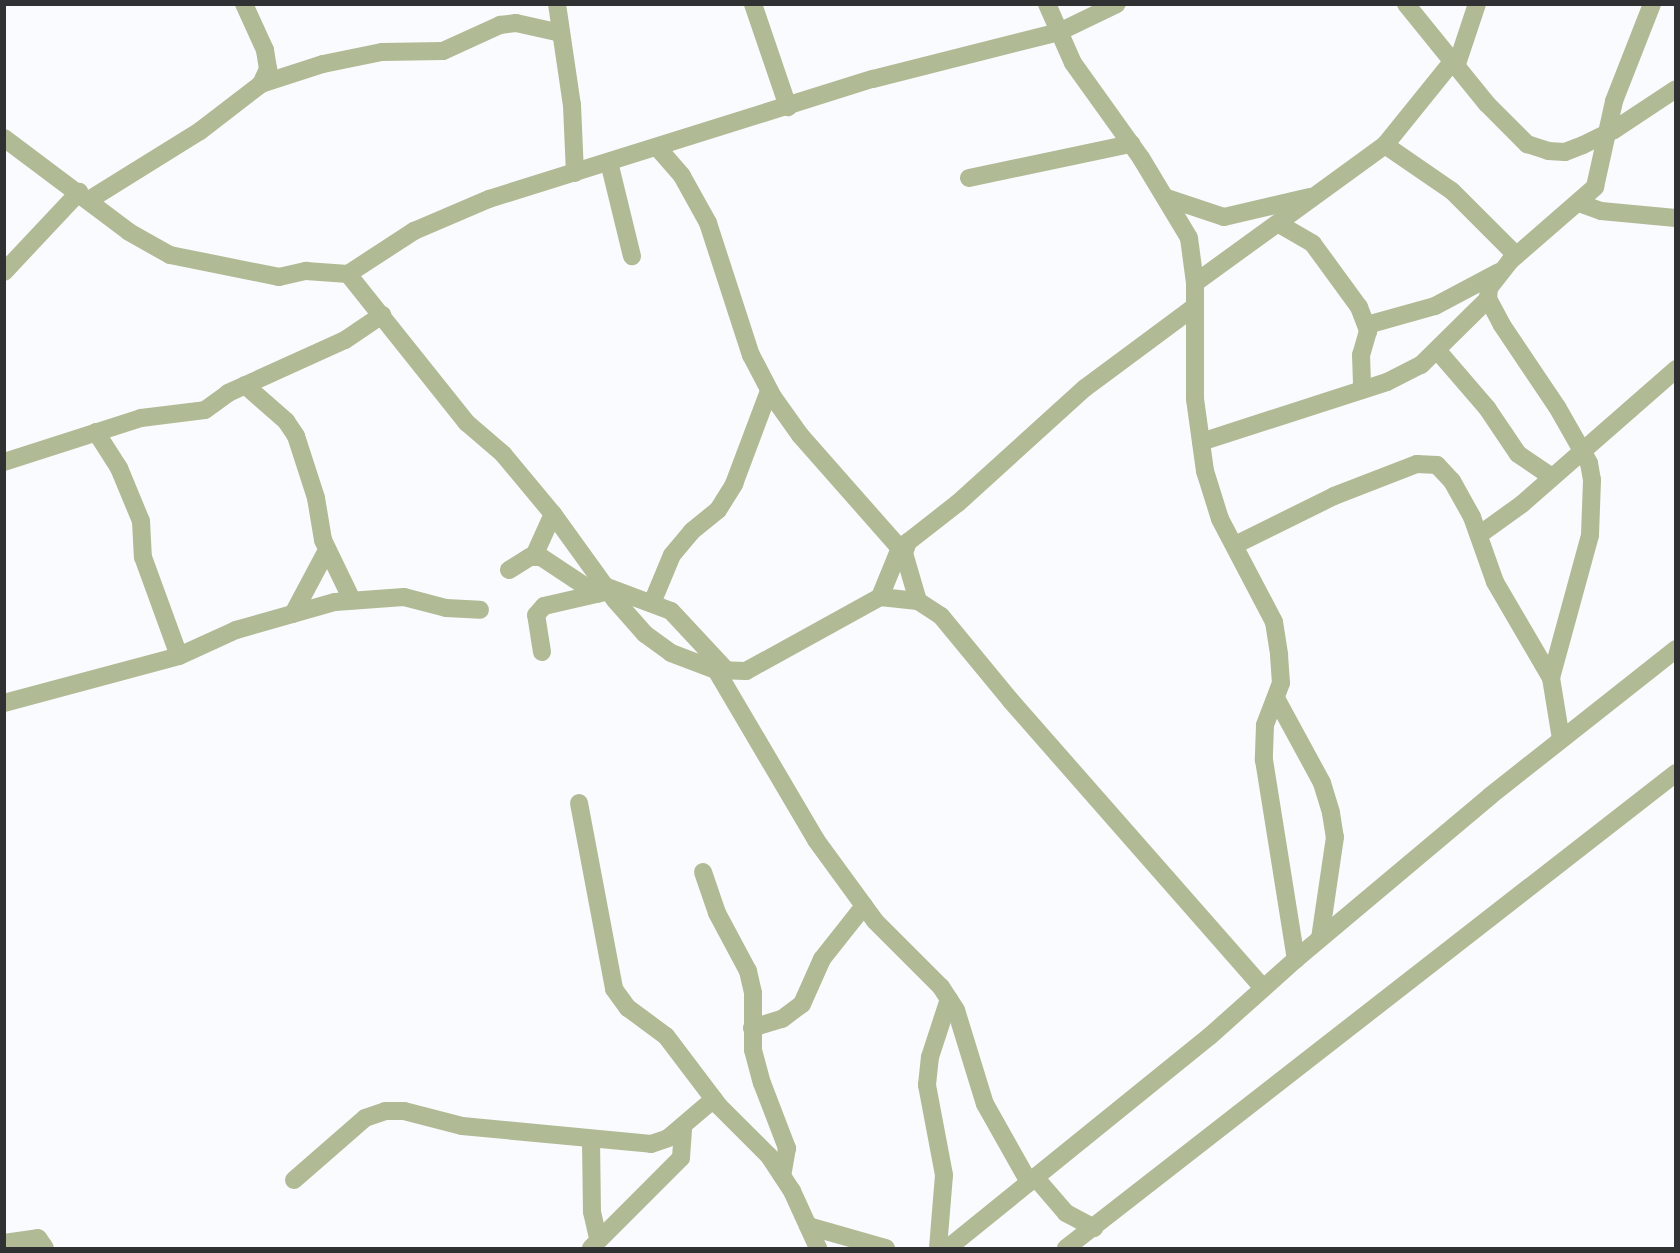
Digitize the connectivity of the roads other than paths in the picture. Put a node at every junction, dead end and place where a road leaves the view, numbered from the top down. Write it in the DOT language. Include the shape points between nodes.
graph roads {
  1 [pos="244,4"];
  2 [pos="557,4"];
  3 [pos="753,4"];
  4 [pos="1047,4"];
  5 [pos="1116,4"];
  6 [pos="1407,4"];
  7 [pos="1477,4"];
  8 [pos="1652,4"];
  9 [pos="1059,32"];
  10 [pos="561,33"];
  11 [pos="1454,65"];
  12 [pos="261,84"];
  13 [pos="1676,89"];
  14 [pos="788,107"];
  15 [pos="1608,132"];
  16 [pos="4,138"];
  17 [pos="1131,144"];
  18 [pos="1385,145"];
  19 [pos="657,147"];
  20 [pos="609,162"];
  21 [pos="575,173"];
  22 [pos="969,178"];
  23 [pos="84,196"];
  24 [pos="1315,196"];
  25 [pos="1167,198"];
  26 [pos="1579,203"];
  27 [pos="1676,218"];
  28 [pos="1279,224"];
  29 [pos="1516,255"];
  30 [pos="632,256"];
  31 [pos="1503,269"];
  32 [pos="4,272"];
  33 [pos="348,274"];
  34 [pos="1195,283"];
  35 [pos="1488,299"];
  36 [pos="1194,307"];
  37 [pos="382,315"];
  38 [pos="1367,325"];
  39 [pos="1437,350"];
  40 [pos="1676,369"];
  41 [pos="245,385"];
  42 [pos="1362,390"];
  43 [pos="770,391"];
  44 [pos="96,432"];
  45 [pos="1202,442"];
  46 [pos="1581,449"];
  47 [pos="4,462"];
  48 [pos="1552,477"];
  49 [pos="553,513"];
  50 [pos="1479,535"];
  51 [pos="1235,545"];
  52 [pos="327,550"];
  53 [pos="902,550"];
  54 [pos="534,556"];
  55 [pos="509,570"];
  56 [pos="604,591"];
  57 [pos="880,597"];
  58 [pos="352,600"];
  59 [pos="918,601"];
  60 [pos="652,603"];
  61 [pos="480,610"];
  62 [pos="292,614"];
  63 [pos="1676,649"];
  64 [pos="542,652"];
  65 [pos="179,656"];
  66 [pos="721,670"];
  67 [pos="1551,678"];
  68 [pos="1277,700"];
  69 [pos="4,703"];
  70 [pos="1562,739"];
  71 [pos="1676,773"];
  72 [pos="579,804"];
  73 [pos="703,872"];
  74 [pos="864,906"];
  75 [pos="1320,938"];
  76 [pos="1296,959"];
  77 [pos="1263,988"];
  78 [pos="949,999"];
  79 [pos="752,1028"];
  80 [pos="714,1099"];
  81 [pos="683,1127"];
  82 [pos="591,1141"];
  83 [pos="782,1176"];
  84 [pos="294,1180"];
  85 [pos="1032,1180"];
  86 [pos="808,1226"];
  87 [pos="1094,1228"];
  88 [pos="4,1243"];
  89 [pos="594,1243"];
  90 [pos="45,1248"];
  91 [pos="818,1248"];
  92 [pos="886,1248"];
  93 [pos="938,1248"];
  94 [pos="948,1248"];
  95 [pos="1066,1248"];
  1 -- 12 [label="street" via="265,50 268,69"];
  2 -- 10 [label="street"];
  3 -- 14 [label="street"];
  4 -- 9 [label="street"];
  5 -- 9 [label="street"];
  6 -- 11 [label="street"];
  7 -- 11 [label="street"];
  8 -- 15 [label="street" via="1614,101"];
  9 -- 14 [label="street" via="873,79"];
  9 -- 17 [label="street" via="1073,63"];
  10 -- 12 [label="street" via="516,23 500,24 443,51 382,52 323,64"];
  10 -- 21 [label="street" via="572,105"];
  11 -- 15 [label="street" via="1527,144 1565,152"];
  11 -- 18 [label="street"];
  12 -- 23 [label="street" via="200,131"];
  13 -- 15 [label="street"];
  14 -- 19 [label="street"];
  15 -- 26 [label="street" via="1595,187"];
  16 -- 23 [label="street"];
  17 -- 22 [label="street"];
  17 -- 25 [label="street"];
  18 -- 24 [label="street"];
  18 -- 29 [label="street" via="1452,191"];
  19 -- 20 [label="street"];
  19 -- 43 [label="street" via="682,176 708,223 751,355"];
  20 -- 21 [label="street"];
  20 -- 30 [label="street"];
  21 -- 33 [label="street" via="444,215 371,255"];
  23 -- 32 [label="street"];
  23 -- 33 [label="street" via="129,232 170,255 279,277 306,271"];
  24 -- 25 [label="street" via="1224,217"];
  24 -- 28 [label="street"];
  25 -- 34 [label="street" via="1189,238"];
  26 -- 27 [label="street" via="1601,211"];
  26 -- 29 [label="street"];
  28 -- 34 [label="street"];
  28 -- 38 [label="street" via="1313,244 1359,307"];
  29 -- 31 [label="street"];
  31 -- 35 [label="street" via="1489,288"];
  31 -- 38 [label="street" via="1435,306"];
  33 -- 37 [label="street"];
  34 -- 36 [label="street"];
  35 -- 39 [label="street"];
  35 -- 46 [label="street"];
  36 -- 45 [label="street" via="1195,399"];
  36 -- 53 [label="street" via="1085,388"];
  37 -- 41 [label="street" via="345,340"];
  37 -- 49 [label="street" via="467,423 503,454"];
  38 -- 42 [label="street" via="1361,355"];
  39 -- 42 [label="street" via="1421,365"];
  39 -- 48 [label="street" via="1487,408 1518,454"];
  40 -- 46 [label="street"];
  41 -- 44 [label="street" via="205,410 141,418 116,429"];
  41 -- 52 [label="street" via="286,421 296,436 316,498"];
  42 -- 45 [label="street"];
  43 -- 53 [label="street" via="800,435"];
  43 -- 60 [label="street" via="734,484 718,510 692,531 672,555"];
  44 -- 47 [label="street"];
  44 -- 65 [label="street" via="119,468 141,521 143,557"];
  45 -- 51 [label="street" via="1205,471 1220,519"];
  46 -- 48 [label="street"];
  46 -- 67 [label="street" via="1592,480 1590,536"];
  48 -- 50 [label="street"];
  49 -- 54 [label="street"];
  49 -- 56 [label="street"];
  50 -- 51 [label="street" via="1452,481 1437,465 1417,464 1334,496"];
  50 -- 67 [label="street" via="1495,582"];
  51 -- 68 [label="street" via="1274,622 1281,683"];
  52 -- 58 [label="street"];
  52 -- 62 [label="street"];
  53 -- 57 [label="street"];
  53 -- 59 [label="street"];
  54 -- 55 [label="street"];
  54 -- 56 [label="street"];
  56 -- 60 [label="street"];
  56 -- 64 [label="street" via="544,606 536,615"];
  56 -- 66 [label="street" via="645,634 671,652"];
  57 -- 59 [label="street"];
  57 -- 66 [label="street" via="746,671"];
  58 -- 61 [label="street" via="404,597 446,608"];
  58 -- 62 [label="street"];
  59 -- 77 [label="street" via="941,616"];
  60 -- 66 [label="street" via="671,611"];
  62 -- 65 [label="street" via="236,630"];
  63 -- 70 [label="street"];
  65 -- 69 [label="street"];
  66 -- 74 [label="street" via="816,840"];
  67 -- 70 [label="street"];
  68 -- 75 [label="street" via="1317,773 1331,813 1335,837"];
  68 -- 76 [label="street" via="1265,725 1264,760"];
  70 -- 75 [label="street"];
  71 -- 87 [label="street"];
  72 -- 80 [label="street" via="614,989 628,1008 666,1036"];
  73 -- 79 [label="street" via="717,913 748,971 753,993"];
  74 -- 78 [label="street"];
  74 -- 79 [label="street" via="822,959 802,1004 782,1019"];
  75 -- 76 [label="street"];
  76 -- 77 [label="street"];
  77 -- 85 [label="street" via="1210,1036"];
  78 -- 85 [label="street" via="985,1104"];
  78 -- 93 [label="street" via="930,1057 927,1085 945,1175"];
  79 -- 83 [label="street" via="762,1083 788,1148"];
  80 -- 81 [label="street"];
  80 -- 83 [label="street" via="769,1156"];
  81 -- 82 [label="street" via="651,1144"];
  81 -- 89 [label="street" via="681,1158"];
  82 -- 84 [label="street" via="462,1126 404,1111 385,1111 364,1118"];
  82 -- 89 [label="street"];
  83 -- 86 [label="street"];
  85 -- 87 [label="street" via="1066,1213"];
  85 -- 94 [label="street"];
  86 -- 91 [label="street"];
  86 -- 92 [label="street"];
  87 -- 95 [label="street"];
  88 -- 90 [label="street" via="38,1238"];
}
